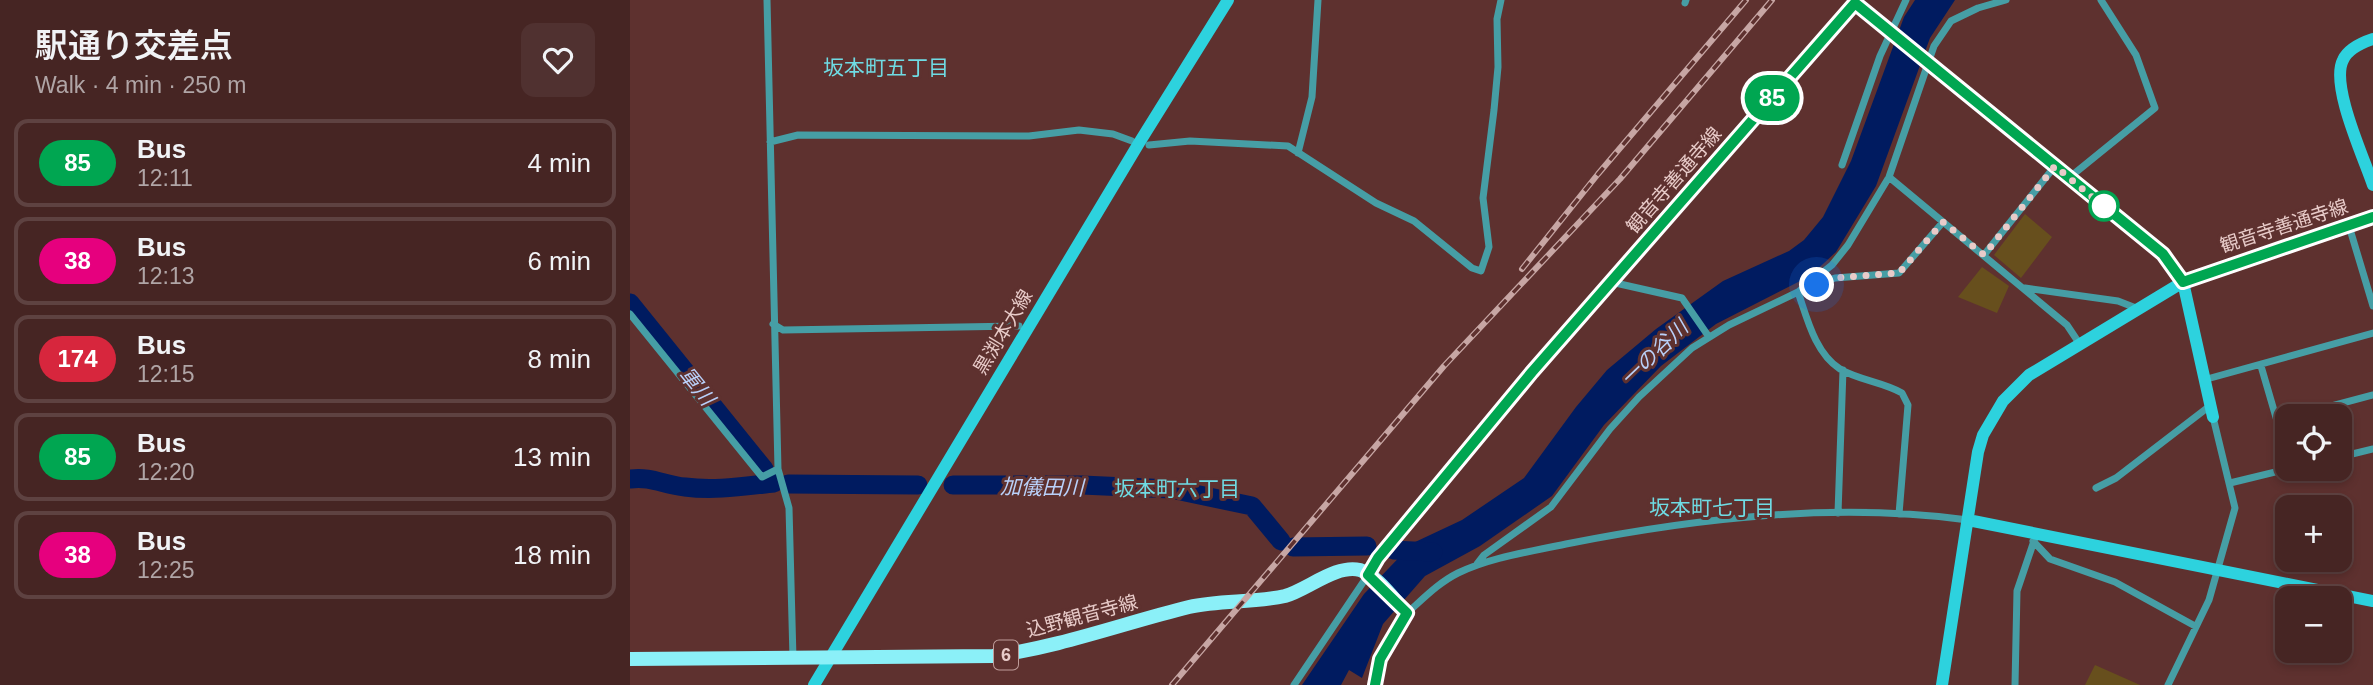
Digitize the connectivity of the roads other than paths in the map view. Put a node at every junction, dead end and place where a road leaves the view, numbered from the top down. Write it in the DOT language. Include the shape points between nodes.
graph roads {
  1 [pos="767,0"];
  2 [pos="1228,0"];
  3 [pos="1318,0"];
  4 [pos="1501,0"];
  5 [pos="1906,0"];
  6 [pos="2006,0"];
  7 [pos="2101,0"];
  8 [pos="1857,1"];
  9 [pos="1890,31"];
  10 [pos="2373,39"];
  11 [pos="1929,61"];
  12 [pos="1132,141"];
  13 [pos="770,142"];
  14 [pos="1149,145"];
  15 [pos="1298,153"];
  16 [pos="1842,165"];
  17 [pos="2055,166"];
  18 [pos="1889,177"];
  19 [pos="2070,178"];
  20 [pos="2373,185"];
  21 [pos="2373,217"];
  22 [pos="1943,222"];
  23 [pos="2349,225"];
  24 [pos="1984,255"];
  25 [pos="1611,282"];
  26 [pos="2183,282"];
  27 [pos="2024,288"];
  28 [pos="1798,292"];
  29 [pos="2373,306"];
  30 [pos="2136,308"];
  31 [pos="630,314"];
  32 [pos="773,323"];
  33 [pos="1019,326"];
  34 [pos="2373,333"];
  35 [pos="1709,337"];
  36 [pos="2079,343"];
  37 [pos="2261,366"];
  38 [pos="1843,370"];
  39 [pos="2207,379"];
  40 [pos="2373,395"];
  41 [pos="2339,404"];
  42 [pos="2212,411"];
  43 [pos="2275,411"];
  44 [pos="2373,449"];
  45 [pos="2352,454"];
  46 [pos="778,469"];
  47 [pos="2275,472"];
  48 [pos="2230,484"];
  49 [pos="2096,488"];
  50 [pos="1838,513"];
  51 [pos="1899,514"];
  52 [pos="1968,520"];
  53 [pos="2036,537"];
  54 [pos="1478,564"];
  55 [pos="2218,570"];
  56 [pos="1371,577"];
  57 [pos="2373,601"];
  58 [pos="1404,610"];
  59 [pos="2195,626"];
  60 [pos="830,657"];
  61 [pos="630,659"];
  62 [pos="793,659"];
  63 [pos="814,685"];
  64 [pos="1294,685"];
  65 [pos="1375,685"];
  66 [pos="1942,685"];
  67 [pos="2015,685"];
  68 [pos="2168,685"];
  1 -- 13 [label="street"];
  2 -- 60 [label="street, 黒渕本大線"];
  3 -- 15 [label="street" via="1312,97"];
  4 -- 15 [label="street" via="1483,198 1489,247 1481,271 1414,220 1376,203"];
  5 -- 9 [label="street"];
  6 -- 11 [label="street" via="1951,21"];
  7 -- 19 [label="street" via="2136,55 2155,108"];
  8 -- 9 [label="main road, 観音寺善通寺線"];
  8 -- 25 [label="main road, 観音寺善通寺線"];
  9 -- 11 [label="main road, 観音寺善通寺線"];
  9 -- 16 [label="street"];
  10 -- 20 [label="street" via="2350,50 2342,61 2339,84"];
  11 -- 17 [label="main road, 観音寺善通寺線"];
  11 -- 18 [label="street"];
  12 -- 13 [label="street" via="1079,130 1029,136 798,135"];
  13 -- 32 [label="street"];
  14 -- 15 [label="street" via="1190,141 1288,146"];
  17 -- 19 [label="main road, 観音寺善通寺線"];
  17 -- 24 [label="street"];
  18 -- 22 [label="street"];
  18 -- 28 [label="street" via="1849,246"];
  19 -- 26 [label="main road, 観音寺善通寺線" via="2163,254"];
  21 -- 23 [label="main road, 観音寺善通寺線"];
  22 -- 24 [label="street"];
  22 -- 28 [label="street" via="1899,273 1835,278"];
  23 -- 26 [label="main road, 観音寺善通寺線"];
  23 -- 29 [label="street"];
  24 -- 27 [label="street"];
  25 -- 35 [label="street" via="1682,298"];
  25 -- 56 [label="main road, 観音寺善通寺線" via="1378,558"];
  26 -- 30 [label="street"];
  26 -- 39 [label="street"];
  27 -- 30 [label="street" via="2118,300"];
  27 -- 36 [label="street" via="2067,325"];
  28 -- 35 [label="street"];
  28 -- 38 [label="street" via="1810,330 1828,359"];
  30 -- 36 [label="street"];
  31 -- 46 [label="street" via="762,477"];
  32 -- 33 [label="street" via="783,330"];
  32 -- 46 [label="street" via="777,332"];
  34 -- 37 [label="street"];
  35 -- 54 [label="street" via="1639,397 1551,507 1483,555"];
  36 -- 52 [label="street" via="2029,375 1992,417 1978,452"];
  37 -- 39 [label="street"];
  37 -- 43 [label="street"];
  38 -- 50 [label="street"];
  38 -- 51 [label="street" via="1902,393 1908,405"];
  39 -- 42 [label="street"];
  40 -- 41 [label="street"];
  42 -- 48 [label="street"];
  42 -- 49 [label="street"];
  44 -- 45 [label="street"];
  46 -- 62 [label="street" via="789,508"];
  47 -- 48 [label="street"];
  48 -- 55 [label="street" via="2235,508"];
  50 -- 51 [label="street"];
  50 -- 54 [label="street" via="1684,523"];
  51 -- 52 [label="street"];
  52 -- 53 [label="street"];
  52 -- 66 [label="street"];
  53 -- 55 [label="street"];
  53 -- 59 [label="street" via="2050,559 2115,582"];
  53 -- 67 [label="street" via="2017,592"];
  54 -- 58 [label="street"];
  55 -- 57 [label="street"];
  55 -- 59 [label="street"];
  56 -- 58 [label="main road"];
  56 -- 60 [label="main road, 込野観音寺線 / 6" via="1359,570 1345,571 1289,594 1194,606 1026,652"];
  56 -- 64 [label="street"];
  58 -- 65 [label="main road" via="1380,659"];
  59 -- 68 [label="street"];
  60 -- 62 [label="main road, 込野観音寺線 / 6"];
  60 -- 63 [label="street, 黒渕本大線"];
  61 -- 62 [label="main road, 込野観音寺線 / 6"];
}
